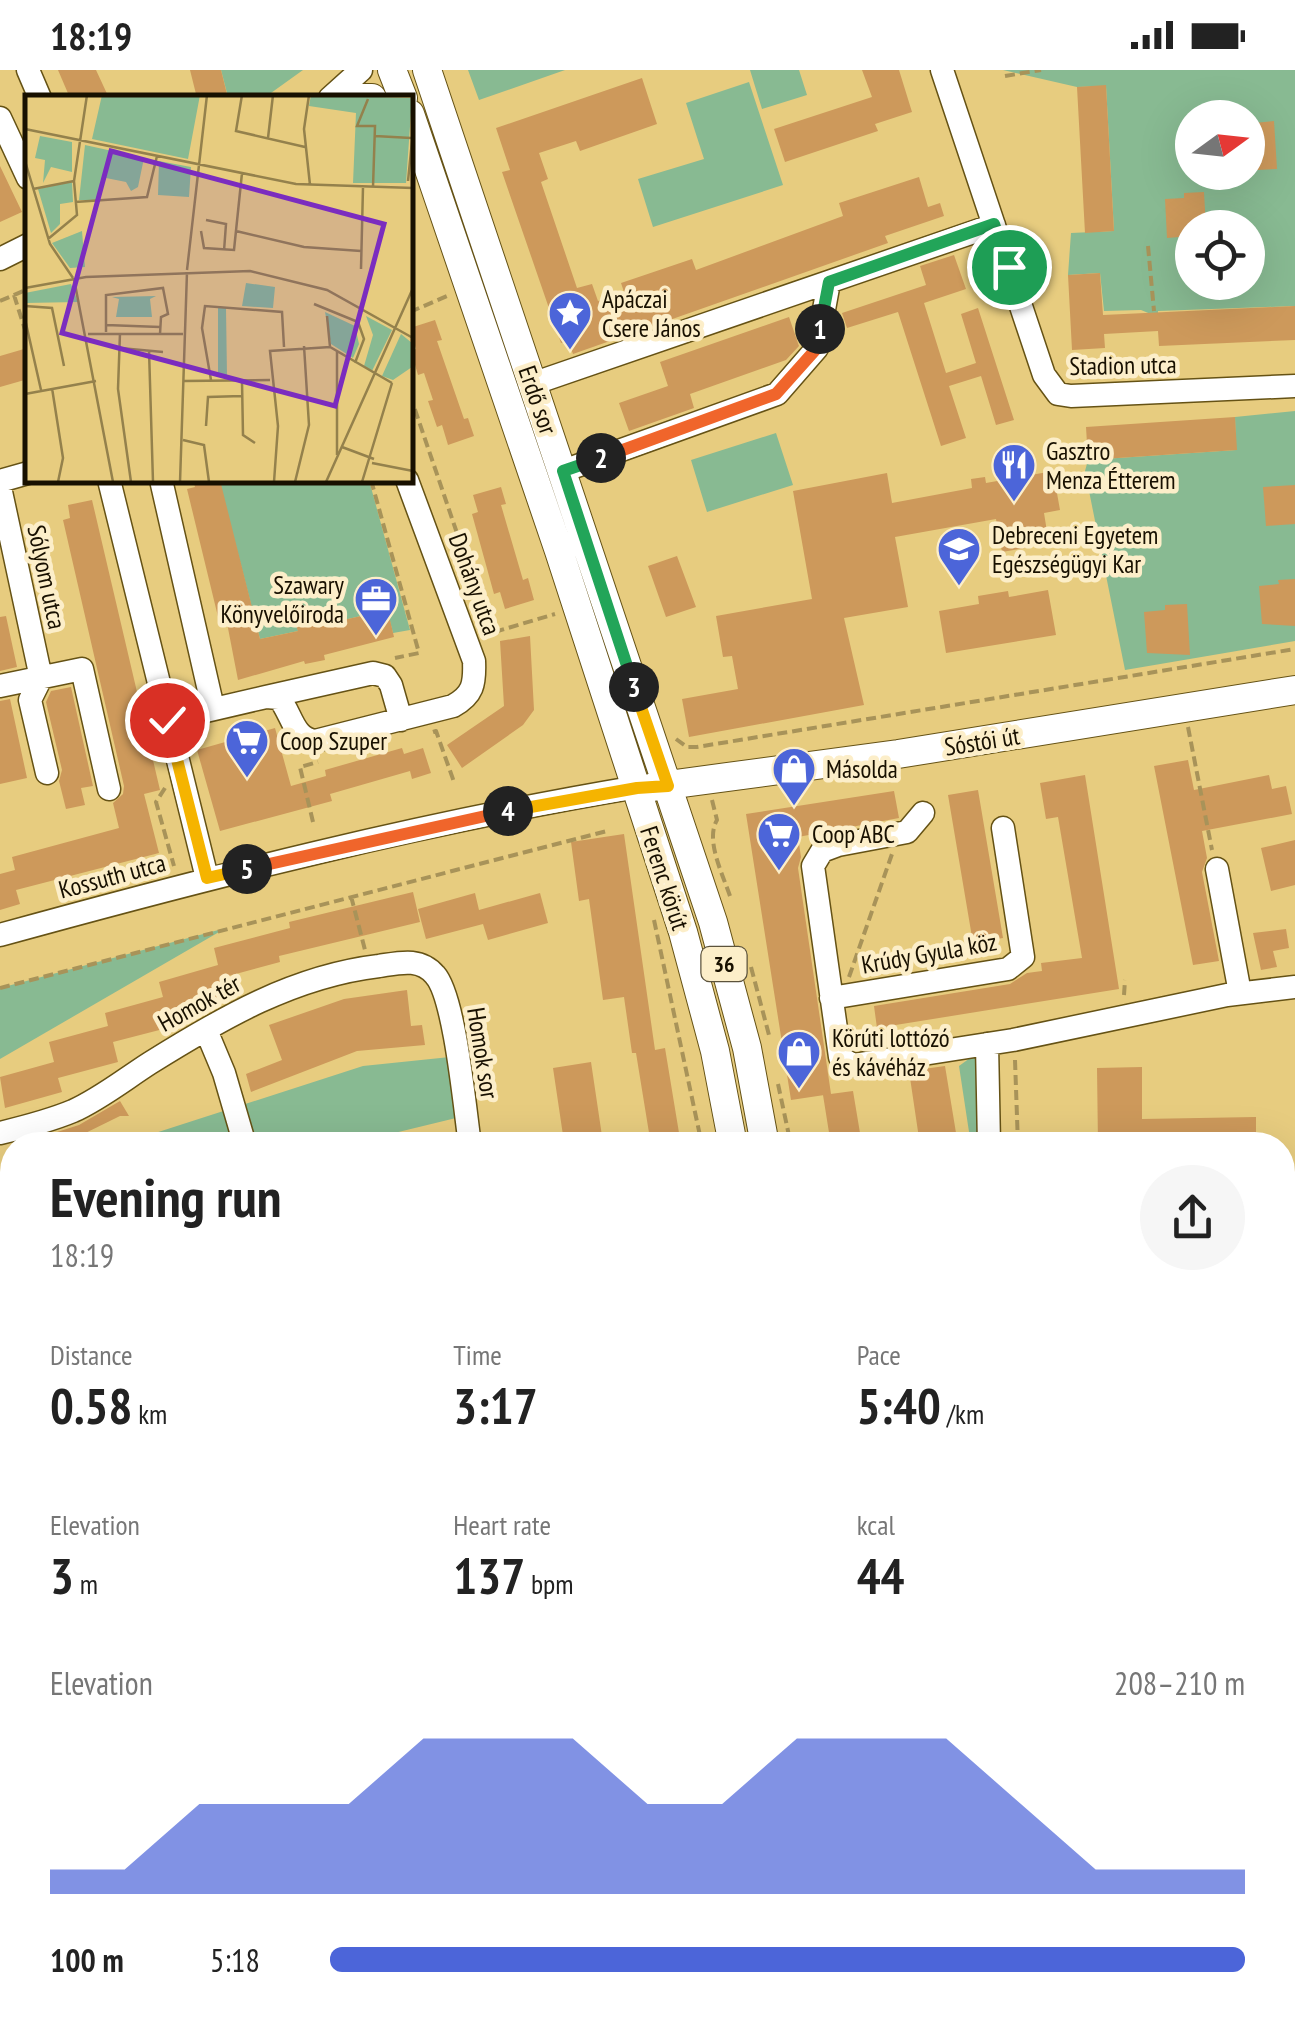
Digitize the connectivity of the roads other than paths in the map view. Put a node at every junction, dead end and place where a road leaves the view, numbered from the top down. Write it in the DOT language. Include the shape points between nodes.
graph roads {
  1 [pos="28,70"];
  2 [pos="360,70"];
  3 [pos="392,70"];
  4 [pos="427,70"];
  5 [pos="942,70"];
  6 [pos="39,95"];
  7 [pos="333,95"];
  8 [pos="402,95"];
  9 [pos="0,118"];
  10 [pos="412,121"];
  11 [pos="25,172"];
  12 [pos="994,224"];
  13 [pos="25,246"];
  14 [pos="0,259"];
  15 [pos="829,282"];
  16 [pos="532,384"];
  17 [pos="1295,386"];
  18 [pos="563,471"];
  19 [pos="25,474"];
  20 [pos="109,482"];
  21 [pos="161,482"];
  22 [pos="409,482"];
  23 [pos="0,484"];
  24 [pos="41,678"];
  25 [pos="0,686"];
  26 [pos="1295,690"];
  27 [pos="266,696"];
  28 [pos="213,708"];
  29 [pos="167,720"];
  30 [pos="400,720"];
  31 [pos="48,774"];
  32 [pos="668,786"];
  33 [pos="637,788"];
  34 [pos="109,789"];
  35 [pos="923,813"];
  36 [pos="1004,828"];
  37 [pos="1215,861"];
  38 [pos="207,878"];
  39 [pos="0,935"];
  40 [pos="434,973"];
  41 [pos="1295,987"];
  42 [pos="1240,993"];
  43 [pos="837,997"];
  44 [pos="206,1030"];
  45 [pos="988,1044"];
  46 [pos="3,1132"];
  47 [pos="241,1132"];
  48 [pos="468,1132"];
  49 [pos="730,1132"];
  50 [pos="763,1132"];
  51 [pos="989,1132"];
  1 -- 6 [label="street"];
  2 -- 7 [label="street"];
  3 -- 8 [label="main road"];
  4 -- 16 [label="main road, Erdő sor / 36"];
  5 -- 12 [label="street, Stadion utca"];
  9 -- 11 [label="street"];
  10 -- 33 [label="main road, Erdő sor / 36"];
  12 -- 15 [label="street"];
  12 -- 17 [label="street, Stadion utca" via="1044,375 1058,394"];
  13 -- 14 [label="street"];
  15 -- 16 [label="street"];
  15 -- 18 [label="street" via="817,348 776,394 619,458"];
  16 -- 18 [label="main road, Erdő sor / 36"];
  18 -- 32 [label="main road, Erdő sor / 36"];
  19 -- 23 [label="street"];
  20 -- 29 [label="street"];
  21 -- 28 [label="street"];
  22 -- 30 [label="street, Dohány utca" via="474,661 475,683 453,706"];
  23 -- 24 [label="street, Sólyom utca"];
  24 -- 25 [label="street"];
  24 -- 31 [label="street, Sólyom utca" via="30,700"];
  24 -- 34 [label="street" via="82,669"];
  26 -- 32 [label="main road, Sóstói út"];
  27 -- 28 [label="street"];
  27 -- 30 [label="street, Dohány utca" via="280,698 304,740"];
  27 -- 30 [label="street" via="372,673 386,676"];
  28 -- 29 [label="street"];
  29 -- 38 [label="street"];
  32 -- 33 [label="main road, Sóstói út"];
  32 -- 50 [label="main road, Ferenc körút / 36" via="747,1048"];
  33 -- 38 [label="street, Kossuth utca"];
  33 -- 49 [label="main road, Ferenc körút / 36" via="711,1034"];
  35 -- 43 [label="street, Krúdy Gyula köz" via="907,832 838,845 813,866"];
  36 -- 43 [label="street, Krúdy Gyula köz" via="1022,938 1018,964"];
  37 -- 42 [label="street"];
  38 -- 39 [label="street, Kossuth utca"];
  40 -- 44 [label="street, Homok tér" via="421,963 369,967 280,990"];
  40 -- 48 [label="street, Homok sor" via="448,1004"];
  41 -- 42 [label="street, Krúdy Gyula köz"];
  42 -- 45 [label="street, Krúdy Gyula köz"];
  43 -- 45 [label="street, Krúdy Gyula köz" via="840,1057 853,1065"];
  44 -- 46 [label="street, Homok tér" via="75,1110"];
  44 -- 47 [label="street"];
  45 -- 51 [label="street"];
}
